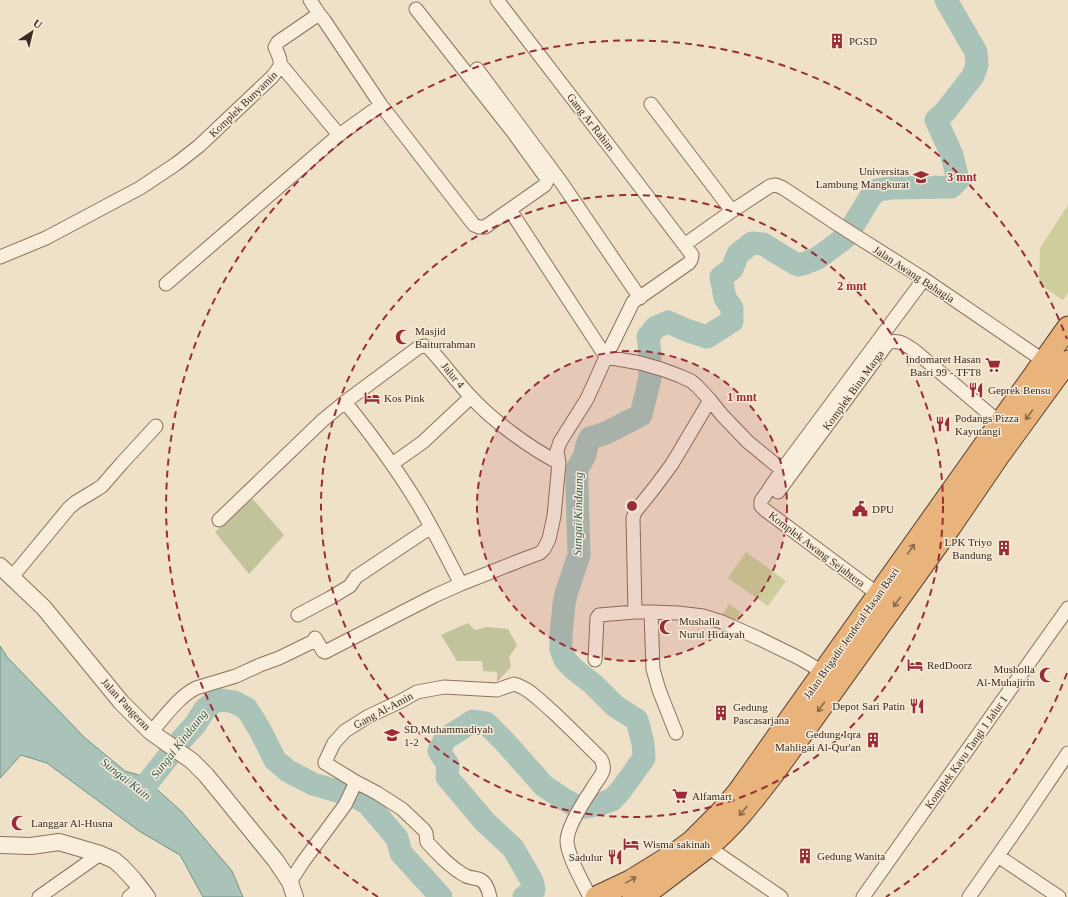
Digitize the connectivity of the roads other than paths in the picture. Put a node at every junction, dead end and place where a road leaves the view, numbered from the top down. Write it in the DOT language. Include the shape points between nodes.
graph roads {
  1 [pos="310,0"];
  2 [pos="497,0"];
  3 [pos="416,9"];
  4 [pos="319,14"];
  5 [pos="281,65"];
  6 [pos="477,69"];
  7 [pos="651,104"];
  8 [pos="381,105"];
  9 [pos="339,135"];
  10 [pos="510,210"];
  11 [pos="732,210"];
  12 [pos="684,245"];
  13 [pos="0,258"];
  14 [pos="924,279"];
  15 [pos="166,284"];
  16 [pos="640,298"];
  17 [pos="1068,327"];
  18 [pos="606,357"];
  19 [pos="1044,361"];
  20 [pos="1067,365"];
  21 [pos="471,397"];
  22 [pos="710,400"];
  23 [pos="345,402"];
  24 [pos="1000,422"];
  25 [pos="156,426"];
  26 [pos="559,463"];
  27 [pos="392,464"];
  28 [pos="782,470"];
  29 [pos="778,492"];
  30 [pos="944,519"];
  31 [pos="219,520"];
  32 [pos="431,527"];
  33 [pos="0,566"];
  34 [pos="12,577"];
  35 [pos="461,584"];
  36 [pos="879,594"];
  37 [pos="1068,608"];
  38 [pos="635,612"];
  39 [pos="651,612"];
  40 [pos="298,615"];
  41 [pos="595,660"];
  42 [pos="824,672"];
  43 [pos="153,733"];
  44 [pos="676,733"];
  45 [pos="1068,754"];
  46 [pos="767,768"];
  47 [pos="355,785"];
  48 [pos="1,845"];
  49 [pos="708,847"];
  50 [pos="100,854"];
  51 [pos="998,856"];
  52 [pos="292,890"];
  53 [pos="139,894"];
  54 [pos="489,895"];
  55 [pos="39,897"];
  56 [pos="590,897"];
  57 [pos="596,897"];
  58 [pos="633,897"];
  59 [pos="781,897"];
  60 [pos="863,897"];
  61 [pos="969,897"];
  62 [pos="1059,897"];
  1 -- 4 [label="street"];
  2 -- 12 [label="street, Gang Ar Rahim"];
  3 -- 10 [label="street" via="547,179 545,185"];
  4 -- 5 [label="street, Komplek Bunyamin" via="276,43"];
  4 -- 8 [label="street"];
  5 -- 9 [label="street"];
  5 -- 13 [label="street, Komplek Bunyamin" via="272,77 199,146 176,164 140,188 46,238"];
  6 -- 16 [label="street" via="561,182"];
  7 -- 11 [label="street"];
  8 -- 9 [label="street"];
  8 -- 10 [label="street" via="474,225 479,228 485,227"];
  9 -- 15 [label="street"];
  10 -- 18 [label="street"];
  11 -- 12 [label="street"];
  11 -- 14 [label="street, Jalan Awang Bahagia" via="770,186 776,185"];
  12 -- 16 [label="street, Gang Ar Rahim" via="692,255 691,260"];
  14 -- 19 [label="street, Jalan Awang Bahagia"];
  14 -- 28 [label="street"];
  16 -- 18 [label="street, Gang Ar Rahim" via="633,302"];
  17 -- 19 [label="highway, Jalan Brigadir Jenderal Hasan Basri"];
  18 -- 22 [label="street" via="640,363 680,376 697,386"];
  18 -- 26 [label="street, Gang Ar Rahim" via="587,399 560,442 557,451"];
  19 -- 24 [label="highway, Jalan Brigadir Jenderal Hasan Basri"];
  20 -- 30 [label="highway, Jalan Brigadir Jenderal Hasan Basri, one-way" via="998,458"];
  21 -- 23 [label="street, Jalur 4" via="430,348 425,346 419,347"];
  21 -- 26 [label="street, Jalur 4" via="508,430"];
  21 -- 27 [label="street" via="423,442"];
  22 -- 28 [label="street" via="748,442"];
  22 -- 38 [label="street" via="672,464 635,512"];
  23 -- 27 [label="street"];
  23 -- 31 [label="street"];
  24 -- 29 [label="street, Komplek Bina Marga" via="916,351 903,343 890,342"];
  24 -- 30 [label="highway, Jalan Brigadir Jenderal Hasan Basri"];
  25 -- 34 [label="street" via="102,486 69,508"];
  26 -- 35 [label="street, Gang Ar Rahim" via="554,516 544,550"];
  27 -- 32 [label="street"];
  28 -- 36 [label="street, Komplek Awang Sejahtera" via="762,500 761,506"];
  36 -- 30 [label="highway, Jalan Brigadir Jenderal Hasan Basri, one-way"];
  30 -- 46 [label="highway, Jalan Brigadir Jenderal Hasan Basri, one-way"];
  32 -- 35 [label="street"];
  32 -- 40 [label="street" via="356,577 350,586"];
  33 -- 34 [label="street, Jalan Pangeran"];
  34 -- 43 [label="street, Jalan Pangeran" via="44,608 121,702"];
  35 -- 43 [label="street" via="325,652 315,638 314,641 279,658 236,676 191,690"];
  36 -- 42 [label="highway, Jalan Brigadir Jenderal Hasan Basri"];
  37 -- 60 [label="street, Komplek Kayu Tangi 1 Jalur 1"];
  38 -- 39 [label="street"];
  38 -- 41 [label="street" via="600,615 597,618"];
  39 -- 42 [label="street" via="703,616 722,622"];
  39 -- 44 [label="street" via="653,668"];
  42 -- 46 [label="highway, Jalan Brigadir Jenderal Hasan Basri"];
  43 -- 52 [label="street, Jalan Pangeran" via="192,761 220,792 276,861"];
  45 -- 51 [label="street"];
  46 -- 49 [label="highway, Jalan Brigadir Jenderal Hasan Basri, one-way" via="745,810"];
  57 -- 46 [label="highway, Jalan Brigadir Jenderal Hasan Basri, one-way" via="630,881 692,841 738,792"];
  47 -- 52 [label="street" via="345,806 303,862"];
  47 -- 54 [label="street" via="377,793 402,809 424,830 427,842 442,857 464,875 481,880"];
  47 -- 56 [label="street, Gang Al-Amin" via="324,762 334,743 345,731 367,717 417,692 444,687 497,690 514,684 526,689 576,733 601,759 604,766 573,821 567,839 567,848"];
  48 -- 50 [label="street" via="31,846 59,842"];
  49 -- 58 [label="highway, Jalan Brigadir Jenderal Hasan Basri" via="654,888"];
  49 -- 59 [label="street"];
  50 -- 53 [label="street" via="114,860 134,880"];
  50 -- 55 [label="street"];
  51 -- 61 [label="street"];
  51 -- 62 [label="street"];
}
